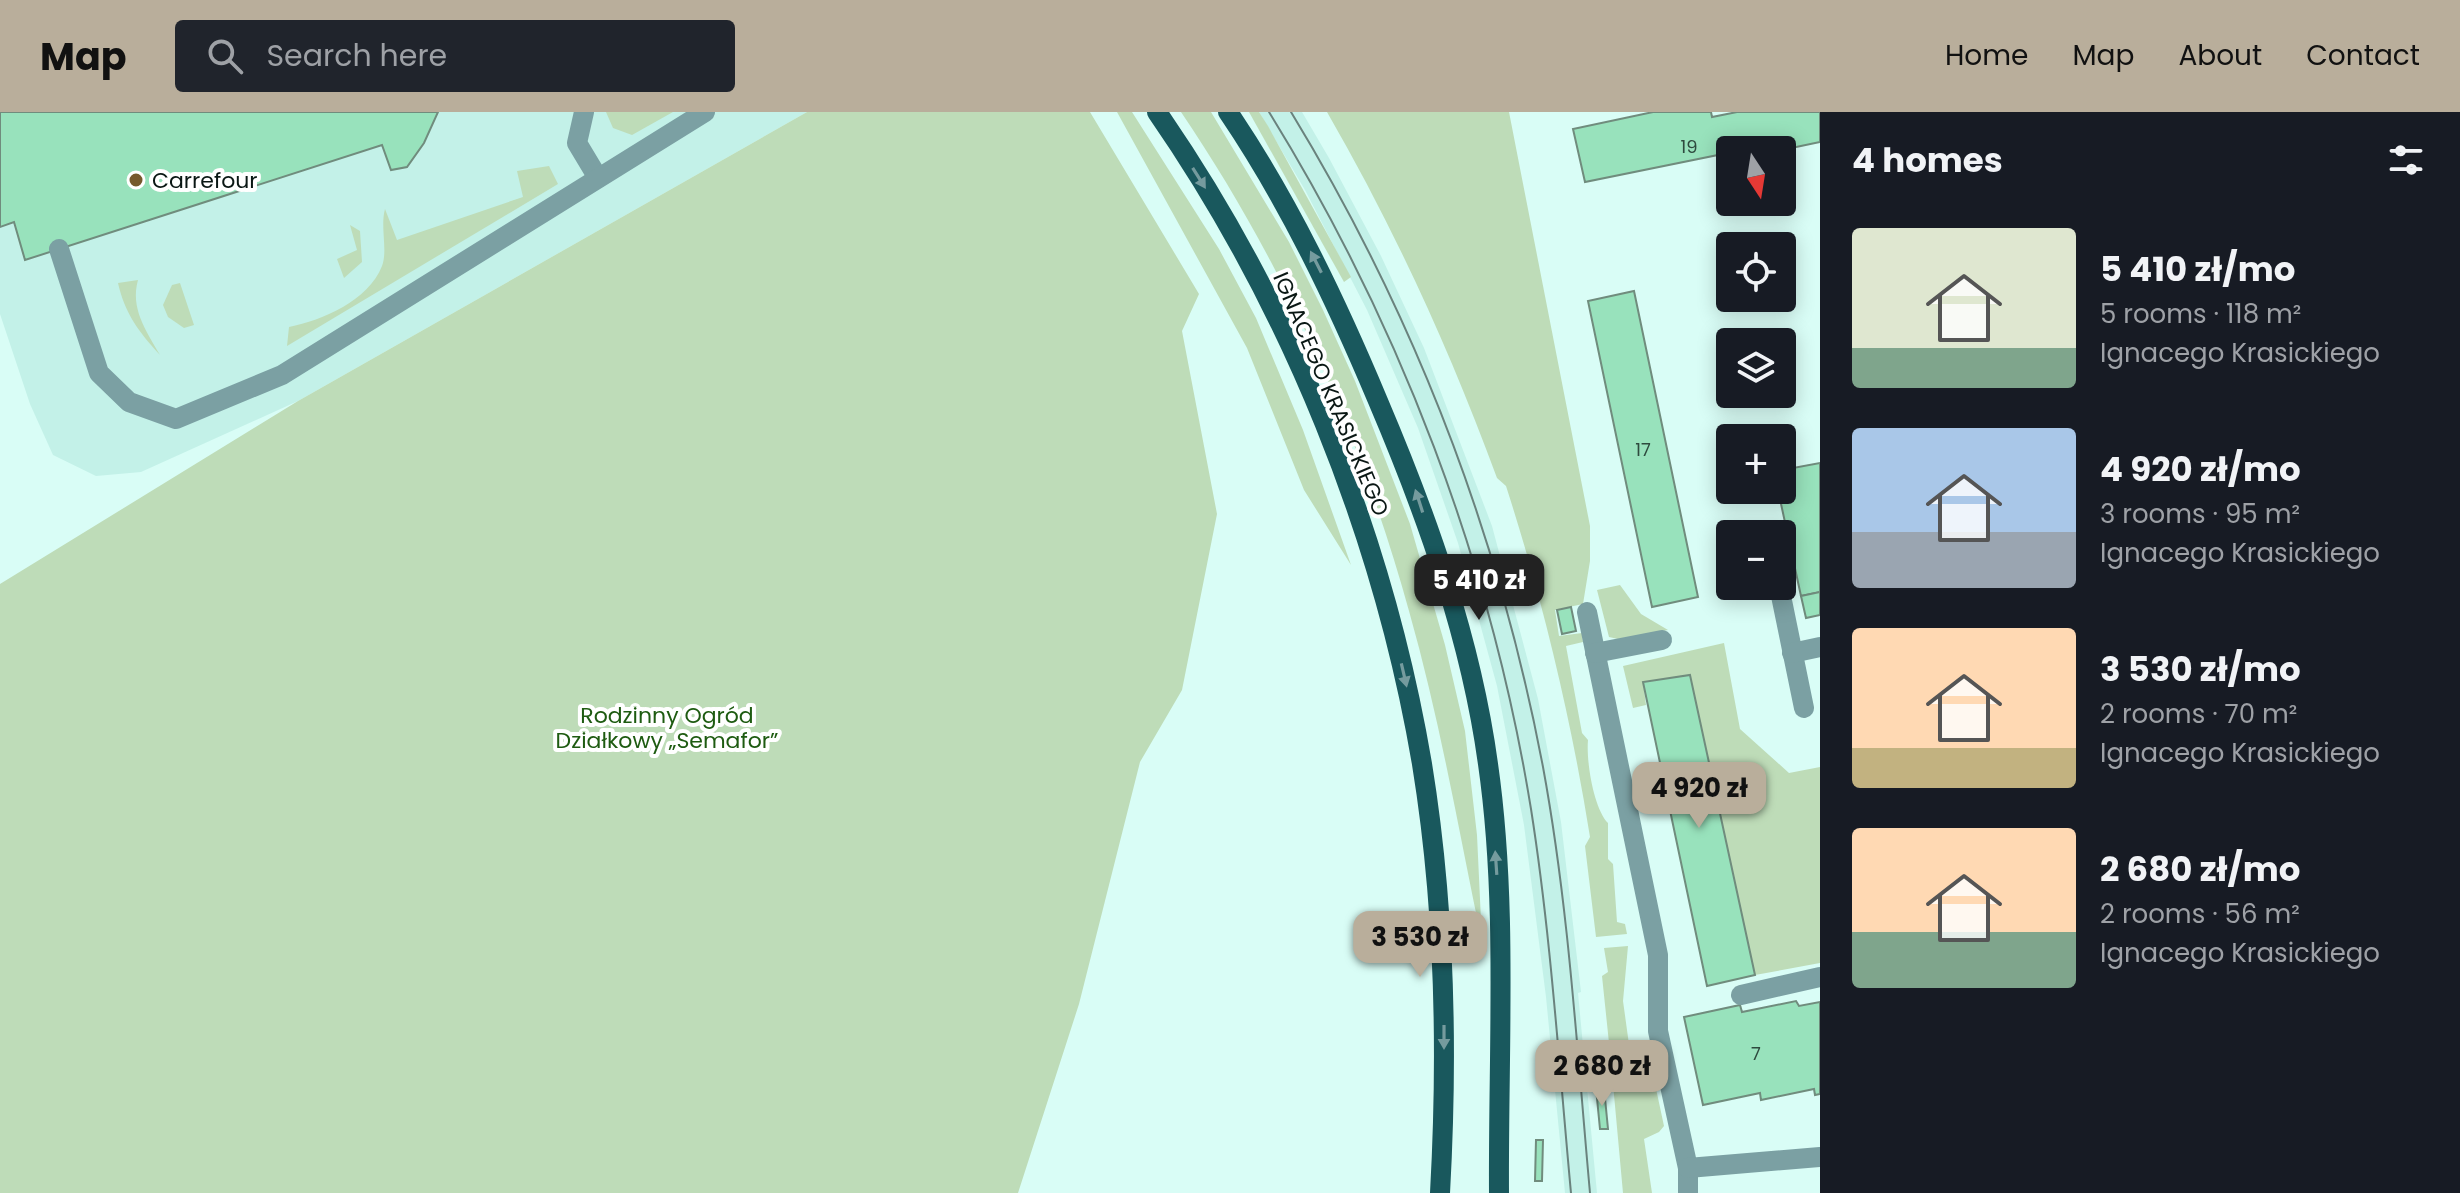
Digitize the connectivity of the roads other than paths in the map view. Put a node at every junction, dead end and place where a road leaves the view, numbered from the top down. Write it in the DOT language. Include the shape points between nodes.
graph roads {
  1 [pos="584,112"];
  2 [pos="705,112"];
  3 [pos="1157,112"];
  4 [pos="1228,112"];
  5 [pos="598,178"];
  6 [pos="59,249"];
  7 [pos="1782,600"];
  8 [pos="1587,612"];
  9 [pos="1662,640"];
  10 [pos="1820,647"];
  11 [pos="1595,653"];
  12 [pos="1792,653"];
  13 [pos="1804,708"];
  14 [pos="1820,977"];
  15 [pos="1741,995"];
  16 [pos="1820,1157"];
  17 [pos="1688,1168"];
  18 [pos="1440,1193"];
  19 [pos="1499,1193"];
  20 [pos="1688,1193"];
  1 -- 5 [label="lane" via="577,143"];
  2 -- 5 [label="lane"];
  3 -- 18 [label="main road, IGNACEGO KRASICKIEGO, one-way" via="1276,315 1374,562 1405,676 1426,793 1439,922 1445,1091"];
  19 -- 4 [label="main road, IGNACEGO KRASICKIEGO, one-way" via="1497,874 1488,765 1472,681 1411,479 1342,314"];
  5 -- 6 [label="lane" via="282,375 176,419 129,402 99,373"];
  7 -- 12 [label="lane"];
  8 -- 11 [label="lane"];
  9 -- 11 [label="lane"];
  10 -- 12 [label="lane"];
  11 -- 17 [label="lane" via="1658,955 1658,1031"];
  12 -- 13 [label="lane"];
  14 -- 15 [label="lane"];
  16 -- 17 [label="lane"];
  17 -- 20 [label="lane"];
}
